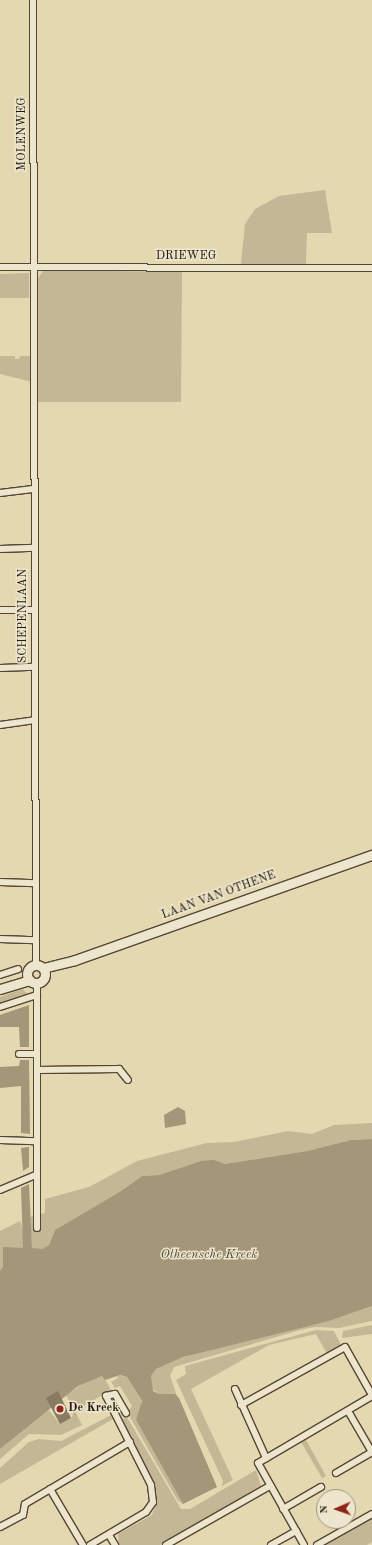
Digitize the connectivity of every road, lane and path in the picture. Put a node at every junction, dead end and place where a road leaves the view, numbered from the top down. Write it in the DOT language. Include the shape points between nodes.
graph roads {
  1 [pos="33,0"];
  2 [pos="0,267"];
  3 [pos="34,268"];
  4 [pos="372,268"];
  5 [pos="35,489"];
  6 [pos="0,492"];
  7 [pos="35,548"];
  8 [pos="0,549"];
  9 [pos="0,610"];
  10 [pos="35,610"];
  11 [pos="35,667"];
  12 [pos="0,668"];
  13 [pos="35,720"];
  14 [pos="0,725"];
  15 [pos="372,855"];
  16 [pos="0,882"];
  17 [pos="36,883"];
  18 [pos="0,939"];
  19 [pos="36,940"];
  20 [pos="18,969"];
  21 [pos="41,970"];
  22 [pos="31,979"];
  23 [pos="1,983"];
  24 [pos="36,995"];
  25 [pos="0,1007"];
  26 [pos="19,1054"];
  27 [pos="37,1054"];
  28 [pos="37,1070"];
  29 [pos="128,1080"];
  30 [pos="0,1140"];
  31 [pos="36,1141"];
  32 [pos="35,1175"];
  33 [pos="0,1190"];
  34 [pos="37,1228"];
  35 [pos="236,1389"];
  36 [pos="372,1396"];
  37 [pos="241,1405"];
  38 [pos="348,1411"];
  39 [pos="126,1413"];
  40 [pos="130,1442"];
  41 [pos="372,1452"];
  42 [pos="266,1458"];
  43 [pos="336,1473"];
  44 [pos="270,1486"];
  45 [pos="321,1487"];
  46 [pos="50,1489"];
  47 [pos="283,1509"];
  48 [pos="372,1514"];
  49 [pos="0,1527"];
  50 [pos="296,1531"];
  51 [pos="109,1535"];
  52 [pos="83,1545"];
  53 [pos="90,1545"];
  54 [pos="115,1545"];
  55 [pos="166,1545"];
  56 [pos="270,1545"];
  57 [pos="304,1545"];
  58 [pos="317,1545"];
  1 -- 3 [label="street, MOLENWEG"];
  2 -- 3 [label="street, DRIEWEG"];
  3 -- 4 [label="street, DRIEWEG"];
  3 -- 5 [label="street, SCHEPENLAAN"];
  5 -- 6 [label="street"];
  5 -- 7 [label="street, SCHEPENLAAN"];
  7 -- 8 [label="street"];
  7 -- 10 [label="street, SCHEPENLAAN"];
  9 -- 10 [label="street"];
  10 -- 11 [label="street, SCHEPENLAAN"];
  11 -- 12 [label="street"];
  11 -- 13 [label="street, SCHEPENLAAN"];
  13 -- 14 [label="street"];
  13 -- 17 [label="street, SCHEPENLAAN"];
  15 -- 21 [label="street, LAAN VAN OTHENE"];
  16 -- 17 [label="street"];
  17 -- 19 [label="street, SCHEPENLAAN"];
  18 -- 19 [label="street"];
  19 -- 21 [label="street, SCHEPENLAAN"];
  20 -- 23 [label="street"];
  21 -- 22 [label="street"];
  21 -- 22 [label="street"];
  22 -- 23 [label="street"];
  22 -- 24 [label="street"];
  24 -- 25 [label="street"];
  24 -- 27 [label="street"];
  26 -- 27 [label="street"];
  27 -- 28 [label="street"];
  28 -- 29 [label="street" via="119,1069"];
  28 -- 31 [label="street"];
  30 -- 31 [label="street"];
  31 -- 32 [label="street"];
  32 -- 33 [label="street"];
  32 -- 34 [label="street"];
  35 -- 37 [label="street"];
  36 -- 37 [label="street" via="345,1347"];
  36 -- 38 [label="street"];
  37 -- 42 [label="street"];
  38 -- 41 [label="street"];
  38 -- 42 [label="street"];
  39 -- 40 [label="street" via="115,1394 106,1396"];
  40 -- 46 [label="street"];
  40 -- 51 [label="street" via="151,1485 153,1502 146,1512"];
  41 -- 43 [label="street"];
  42 -- 44 [label="street" via="258,1463"];
  44 -- 47 [label="street"];
  44 -- 55 [label="street"];
  45 -- 47 [label="street"];
  46 -- 49 [label="street" via="25,1504 23,1515"];
  46 -- 52 [label="street"];
  47 -- 50 [label="street"];
  48 -- 58 [label="street"];
  50 -- 56 [label="street"];
  50 -- 57 [label="street"];
  51 -- 53 [label="street"];
  51 -- 54 [label="street"];
}
